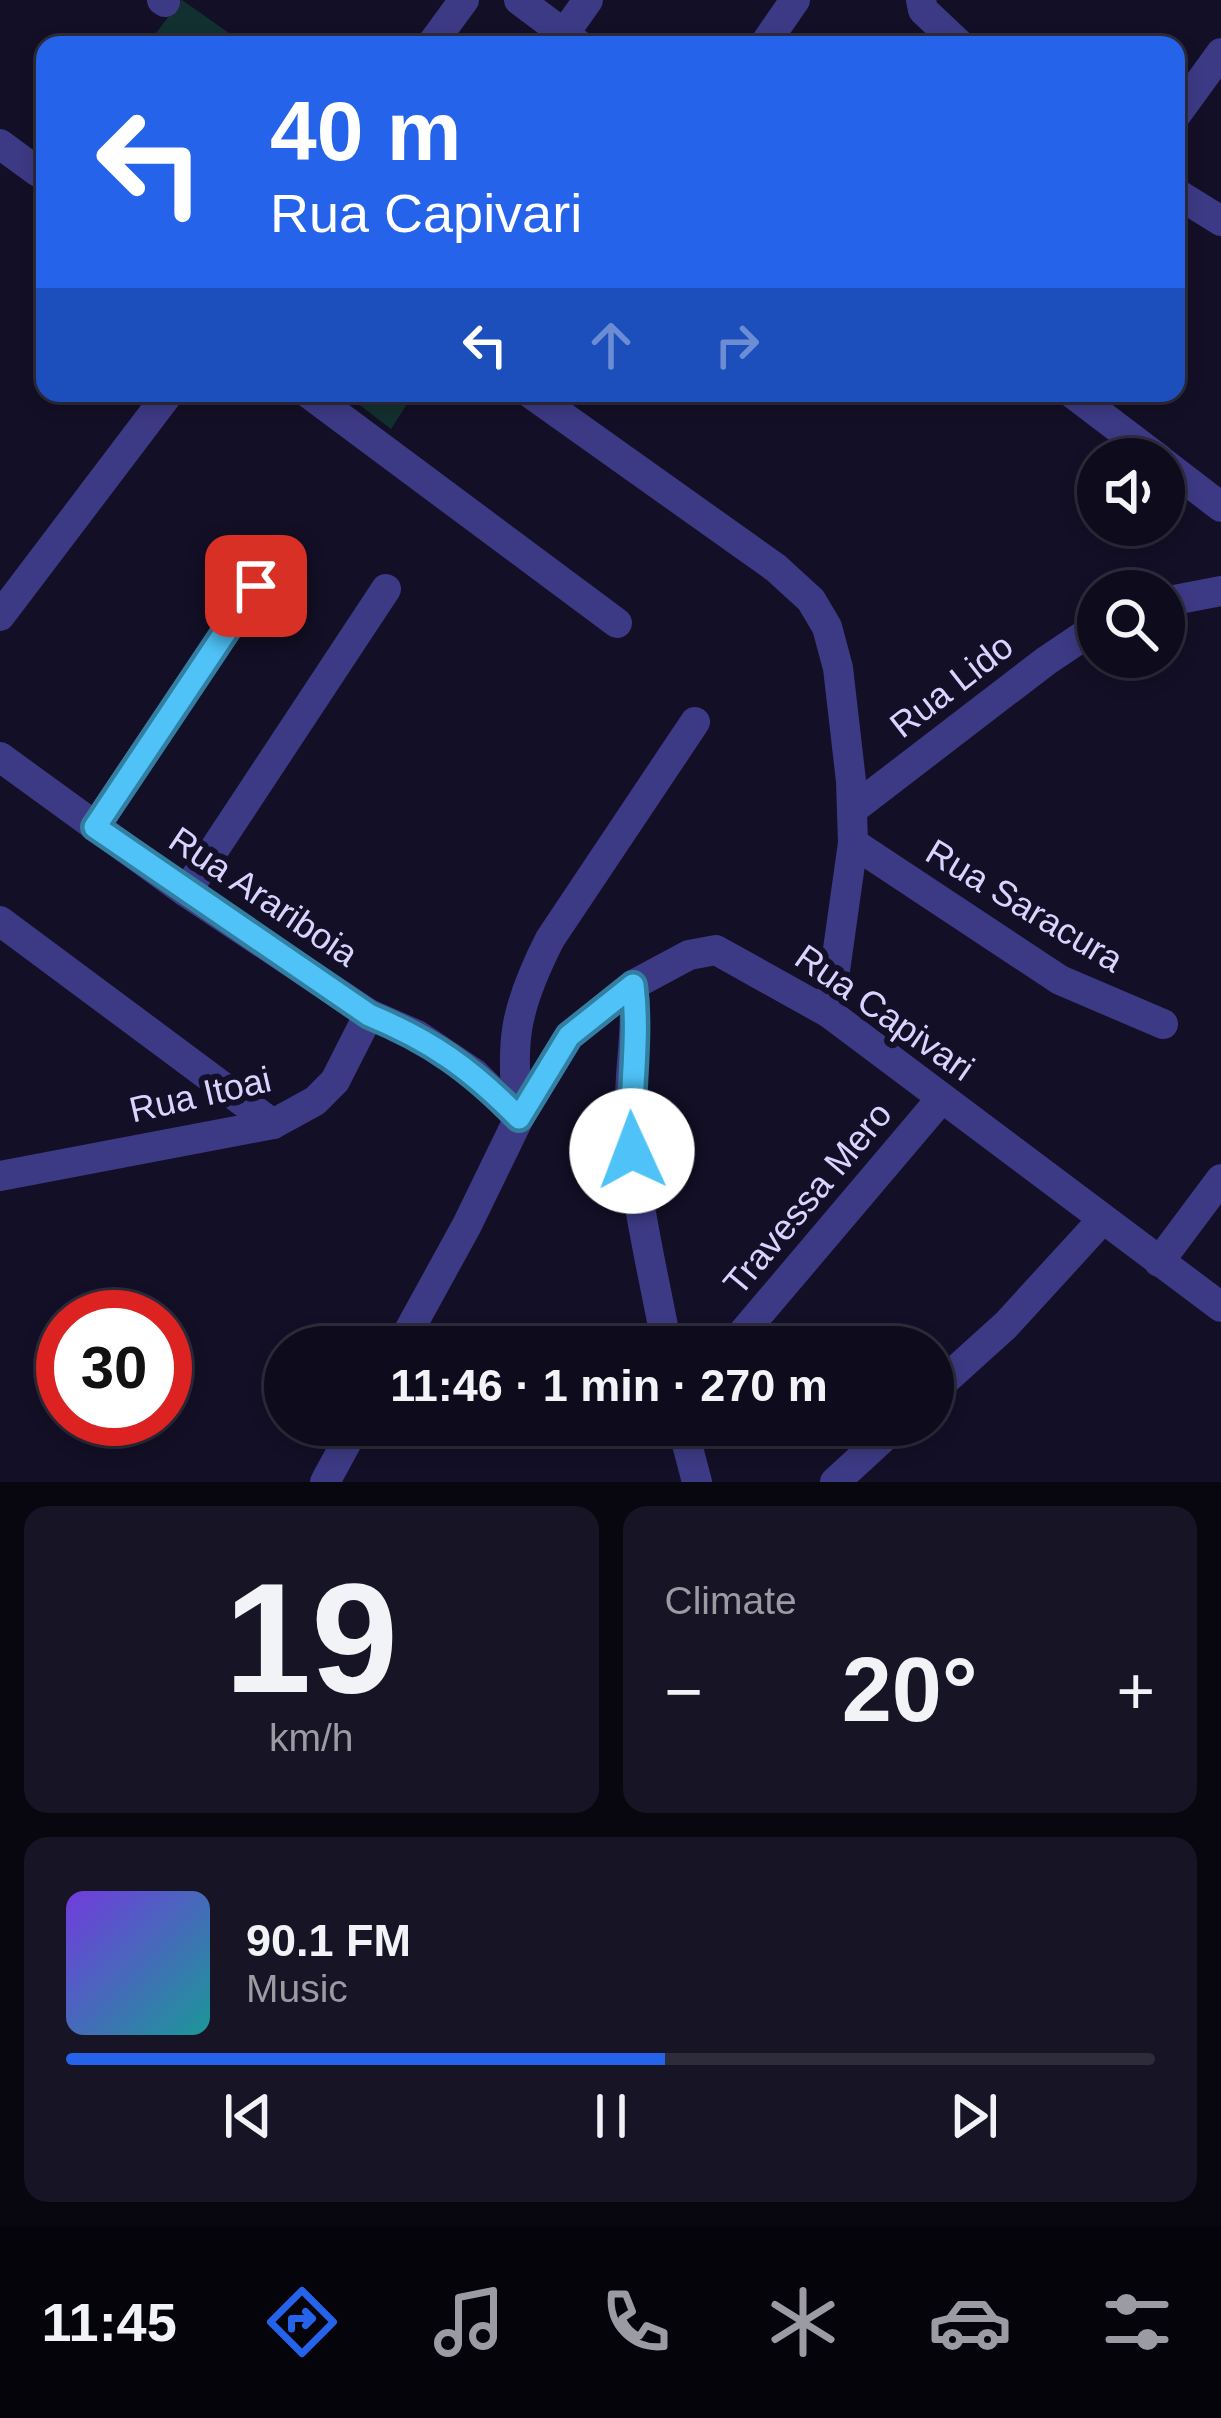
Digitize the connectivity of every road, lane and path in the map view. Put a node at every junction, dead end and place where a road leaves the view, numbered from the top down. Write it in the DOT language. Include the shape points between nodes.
graph roads {
  1 [pos="464,0"];
  2 [pos="519,0"];
  3 [pos="588,0"];
  4 [pos="795,0"];
  5 [pos="921,0"];
  6 [pos="438,36"];
  7 [pos="566,36"];
  8 [pos="573,36"];
  9 [pos="770,36"];
  10 [pos="950,36"];
  11 [pos="1221,53"];
  12 [pos="1185,103"];
  13 [pos="0,144"];
  14 [pos="36,171"];
  15 [pos="1185,198"];
  16 [pos="1221,220"];
  17 [pos="162,402"];
  18 [pos="320,402"];
  19 [pos="1084,402"];
  20 [pos="573,405"];
  21 [pos="1131,438"];
  22 [pos="1185,479"];
  23 [pos="1221,507"];
  24 [pos="256,586"];
  25 [pos="386,589"];
  26 [pos="1221,591"];
  27 [pos="1185,598"];
  28 [pos="0,616"];
  29 [pos="617,623"];
  30 [pos="1077,640"];
  31 [pos="695,722"];
  32 [pos="0,757"];
  33 [pos="853,809"];
  34 [pos="95,827"];
  35 [pos="853,843"];
  36 [pos="186,892"];
  37 [pos="0,921"];
  38 [pos="633,985"];
  39 [pos="829,1013"];
  40 [pos="369,1015"];
  41 [pos="1163,1024"];
  42 [pos="941,1099"];
  43 [pos="519,1118"];
  44 [pos="273,1124"];
  45 [pos="0,1176"];
  46 [pos="1221,1179"];
  47 [pos="1102,1220"];
  48 [pos="1159,1262"];
  49 [pos="1221,1307"];
  50 [pos="412,1326"];
  51 [pos="663,1326"];
  52 [pos="749,1326"];
  53 [pos="954,1372"];
  54 [pos="345,1446"];
  55 [pos="688,1446"];
  56 [pos="875,1446"];
  57 [pos="325,1482"];
  58 [pos="697,1482"];
  59 [pos="836,1482"];
  1 -- 6 [label="street"];
  2 -- 7 [label="street"];
  3 -- 8 [label="street"];
  4 -- 9 [label="street"];
  5 -- 10 [label="street"];
  11 -- 12 [label="street"];
  13 -- 14 [label="street"];
  15 -- 16 [label="street"];
  17 -- 28 [label="street"];
  18 -- 29 [label="street"];
  19 -- 21 [label="street"];
  20 -- 33 [label="street" via="811,600 838,668"];
  22 -- 23 [label="street"];
  24 -- 34 [label="street"];
  25 -- 36 [label="street"];
  26 -- 27 [label="street"];
  30 -- 33 [label="street, Rua Lido"];
  31 -- 43 [label="street" via="531,977 512,1063"];
  32 -- 34 [label="street, Rua Arariboia"];
  33 -- 35 [label="street"];
  34 -- 36 [label="street, Rua Arariboia"];
  35 -- 39 [label="street"];
  35 -- 41 [label="street, Rua Saracura" via="1060,980"];
  36 -- 40 [label="street, Rua Arariboia"];
  37 -- 44 [label="street"];
  38 -- 39 [label="street, Rua Capivari" via="716,950"];
  38 -- 43 [label="street, Rua Capivari" via="569,1036"];
  38 -- 51 [label="street" via="632,1151"];
  39 -- 42 [label="street, Rua Capivari"];
  40 -- 43 [label="street, Rua Arariboia" via="476,1074"];
  40 -- 44 [label="street, Rua Itoai" via="335,1081"];
  42 -- 47 [label="street, Rua Capivari"];
  42 -- 52 [label="street, Travessa Mero"];
  43 -- 50 [label="street, Rua Capivari"];
  44 -- 45 [label="street, Rua Itoai"];
  46 -- 48 [label="street"];
  47 -- 48 [label="street, Rua Capivari"];
  47 -- 53 [label="street"];
  48 -- 49 [label="street, Rua Capivari"];
  54 -- 57 [label="street"];
  55 -- 58 [label="street"];
  56 -- 59 [label="street"];
}
